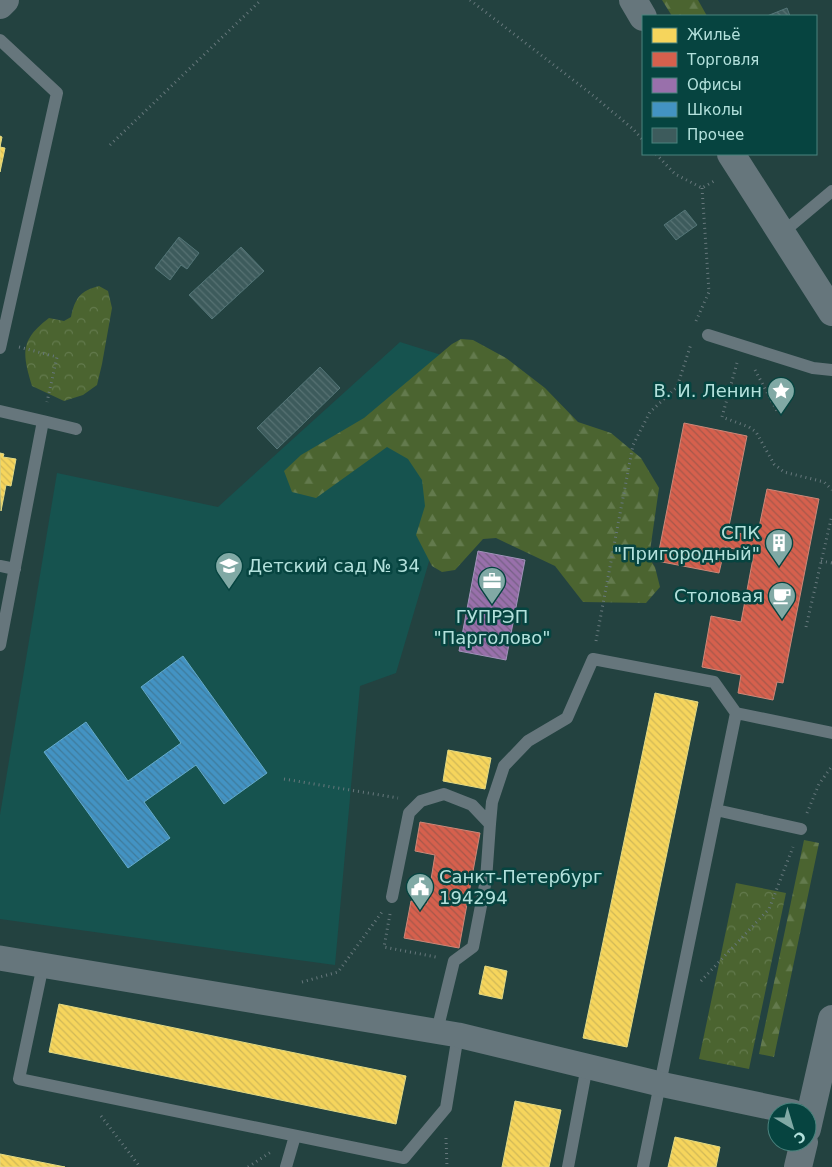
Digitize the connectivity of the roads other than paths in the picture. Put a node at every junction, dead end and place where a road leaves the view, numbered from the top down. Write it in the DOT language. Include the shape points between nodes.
graph roads {
  1 [pos="5,0"];
  2 [pos="633,0"];
  3 [pos="0,5"];
  4 [pos="642,15"];
  5 [pos="0,40"];
  6 [pos="732,155"];
  7 [pos="832,191"];
  8 [pos="782,233"];
  9 [pos="832,312"];
  10 [pos="708,335"];
  11 [pos="1,346"];
  12 [pos="832,370"];
  13 [pos="0,412"];
  14 [pos="42,421"];
  15 [pos="76,429"];
  16 [pos="0,566"];
  17 [pos="15,569"];
  18 [pos="0,645"];
  19 [pos="736,713"];
  20 [pos="832,733"];
  21 [pos="716,810"];
  22 [pos="490,824"];
  23 [pos="801,828"];
  24 [pos="392,897"];
  25 [pos="0,958"];
  26 [pos="43,966"];
  27 [pos="832,1019"];
  28 [pos="448,1033"];
  29 [pos="587,1066"];
  30 [pos="660,1084"];
  31 [pos="810,1102"];
  32 [pos="767,1113"];
  33 [pos="294,1136"];
  34 [pos="800,1152"];
  35 [pos="286,1167"];
  36 [pos="568,1167"];
  37 [pos="643,1167"];
  38 [pos="798,1167"];
  1 -- 3 [label="street"];
  2 -- 4 [label="street"];
  5 -- 11 [label="lane" via="57,93"];
  6 -- 8 [label="street"];
  7 -- 8 [label="lane"];
  8 -- 9 [label="street"];
  10 -- 12 [label="lane" via="813,368"];
  13 -- 14 [label="lane"];
  14 -- 15 [label="lane"];
  14 -- 17 [label="lane"];
  16 -- 17 [label="lane"];
  17 -- 18 [label="lane"];
  19 -- 20 [label="lane"];
  19 -- 21 [label="lane"];
  19 -- 22 [label="lane" via="714,682 593,659 567,718 528,741 504,766 492,802"];
  21 -- 23 [label="lane"];
  21 -- 30 [label="lane"];
  22 -- 24 [label="lane" via="472,805 444,794 421,801 408,812"];
  22 -- 28 [label="lane" via="486,880 473,947 454,961"];
  25 -- 26 [label="street"];
  26 -- 28 [label="street"];
  26 -- 33 [label="lane" via="19,1079"];
  27 -- 31 [label="street"];
  28 -- 29 [label="street"];
  28 -- 33 [label="lane" via="446,1108 404,1158"];
  29 -- 30 [label="street"];
  29 -- 36 [label="lane"];
  30 -- 32 [label="street"];
  30 -- 37 [label="lane"];
  33 -- 35 [label="lane"];
  34 -- 38 [label="street"];
}
